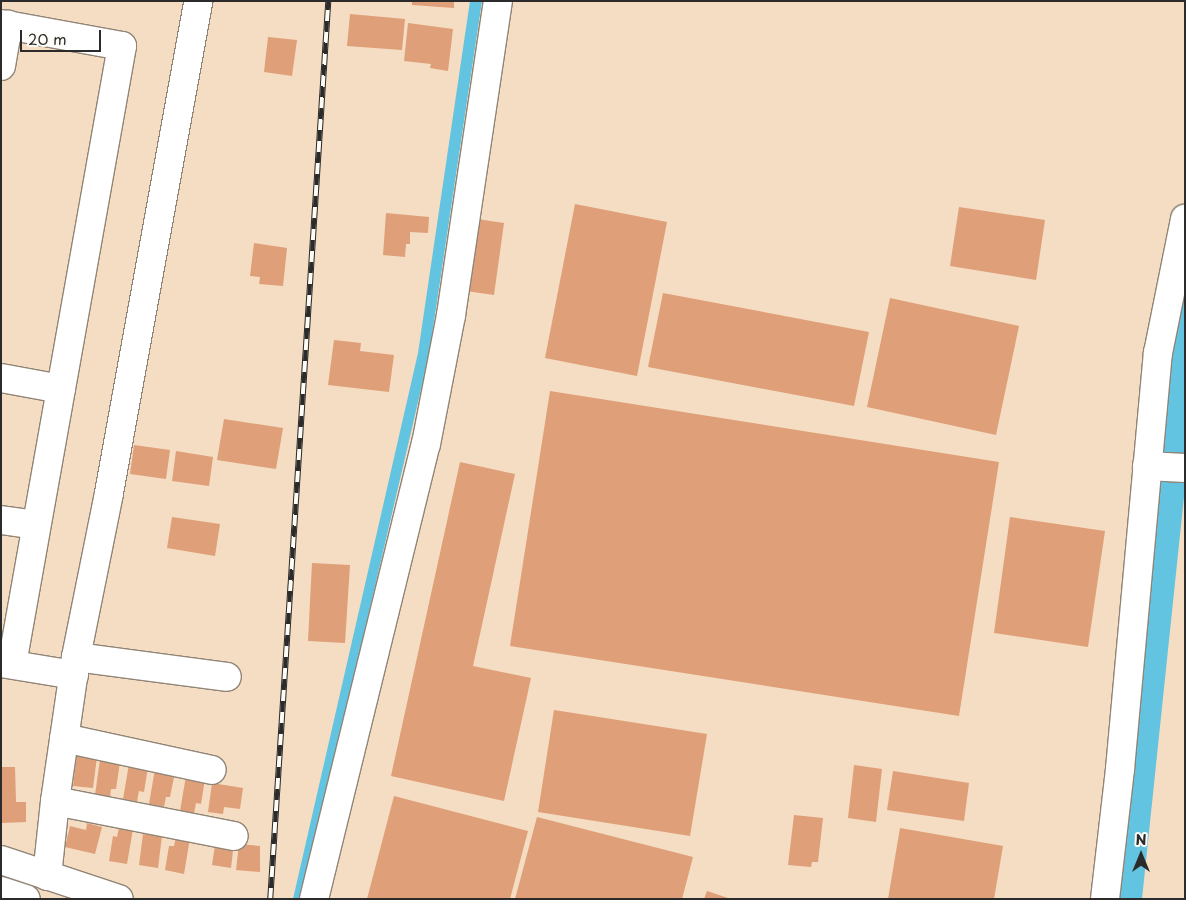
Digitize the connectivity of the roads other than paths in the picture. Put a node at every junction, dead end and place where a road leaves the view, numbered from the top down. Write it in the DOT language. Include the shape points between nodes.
graph roads {
  1 [pos="198,1"];
  2 [pos="498,1"];
  3 [pos="5,24"];
  4 [pos="1,66"];
  5 [pos="1185,219"];
  6 [pos="1,378"];
  7 [pos="61,389"];
  8 [pos="1164,467"];
  9 [pos="1,520"];
  10 [pos="36,525"];
  11 [pos="7,663"];
  12 [pos="75,666"];
  13 [pos="227,676"];
  14 [pos="64,738"];
  15 [pos="212,770"];
  16 [pos="55,801"];
  17 [pos="234,836"];
  18 [pos="1,860"];
  19 [pos="47,876"];
  20 [pos="1,891"];
  21 [pos="26,899"];
  22 [pos="119,899"];
  23 [pos="314,899"];
  24 [pos="1105,899"];
  1 -- 12 [label="street"];
  2 -- 23 [label="street" via="451,315 426,444"];
  3 -- 4 [label="street"];
  3 -- 7 [label="street" via="122,46"];
  5 -- 8 [label="street" via="1158,352"];
  6 -- 7 [label="street"];
  7 -- 10 [label="street"];
  8 -- 24 [label="street" via="1137,592"];
  9 -- 10 [label="street"];
  10 -- 11 [label="street"];
  11 -- 12 [label="street"];
  12 -- 13 [label="street"];
  12 -- 14 [label="street"];
  14 -- 15 [label="street"];
  14 -- 16 [label="street"];
  16 -- 17 [label="street"];
  16 -- 19 [label="street"];
  18 -- 19 [label="street"];
  19 -- 22 [label="street"];
  20 -- 21 [label="street"];
}
